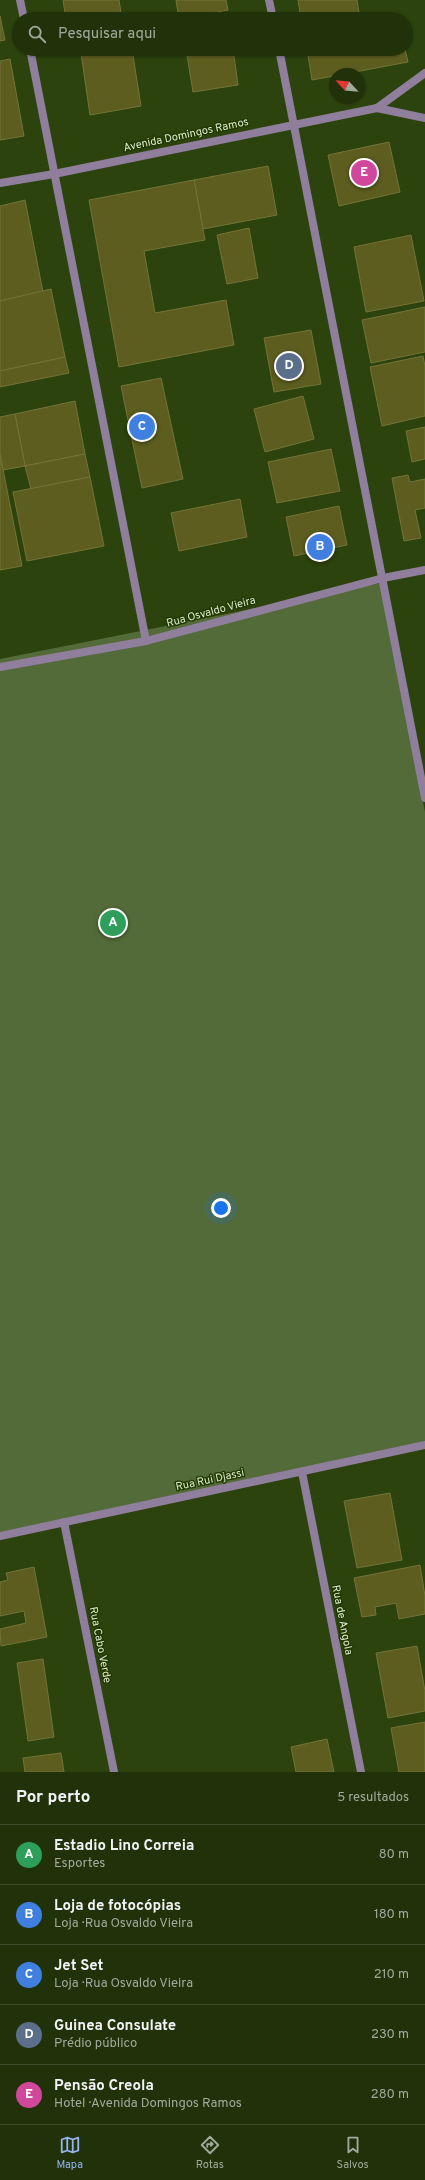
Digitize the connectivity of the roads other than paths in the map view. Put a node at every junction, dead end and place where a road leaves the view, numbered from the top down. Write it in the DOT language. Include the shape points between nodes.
graph roads {
  1 [pos="20,0"];
  2 [pos="269,0"];
  3 [pos="23,12"];
  4 [pos="271,12"];
  5 [pos="31,56"];
  6 [pos="280,56"];
  7 [pos="425,73"];
  8 [pos="377,108"];
  9 [pos="425,118"];
  10 [pos="294,124"];
  11 [pos="54,174"];
  12 [pos="0,183"];
  13 [pos="425,570"];
  14 [pos="384,578"];
  15 [pos="146,641"];
  16 [pos="0,666"];
  17 [pos="425,798"];
  18 [pos="425,1445"];
  19 [pos="302,1472"];
  20 [pos="64,1522"];
  21 [pos="0,1536"];
  22 [pos="114,1772"];
  23 [pos="361,1772"];
  1 -- 3 [label="street"];
  2 -- 4 [label="street"];
  5 -- 11 [label="street"];
  6 -- 10 [label="street"];
  7 -- 8 [label="street, Avenida Domingos Ramos"];
  8 -- 9 [label="street, Avenida Domingos Ramos"];
  8 -- 10 [label="street, Avenida Domingos Ramos"];
  10 -- 11 [label="street, Avenida Domingos Ramos"];
  10 -- 14 [label="street"];
  11 -- 12 [label="street, Avenida Domingos Ramos"];
  11 -- 15 [label="street"];
  13 -- 14 [label="street, Rua Osvaldo Vieira"];
  14 -- 15 [label="street, Rua Osvaldo Vieira"];
  14 -- 17 [label="street"];
  15 -- 16 [label="street, Rua Osvaldo Vieira"];
  18 -- 19 [label="street, Rua Rui Djassi"];
  19 -- 20 [label="street, Rua Rui Djassi"];
  19 -- 23 [label="street, Rua de Angola"];
  20 -- 21 [label="street, Rua Rui Djassi"];
  20 -- 22 [label="street, Rua Cabo Verde"];
}
